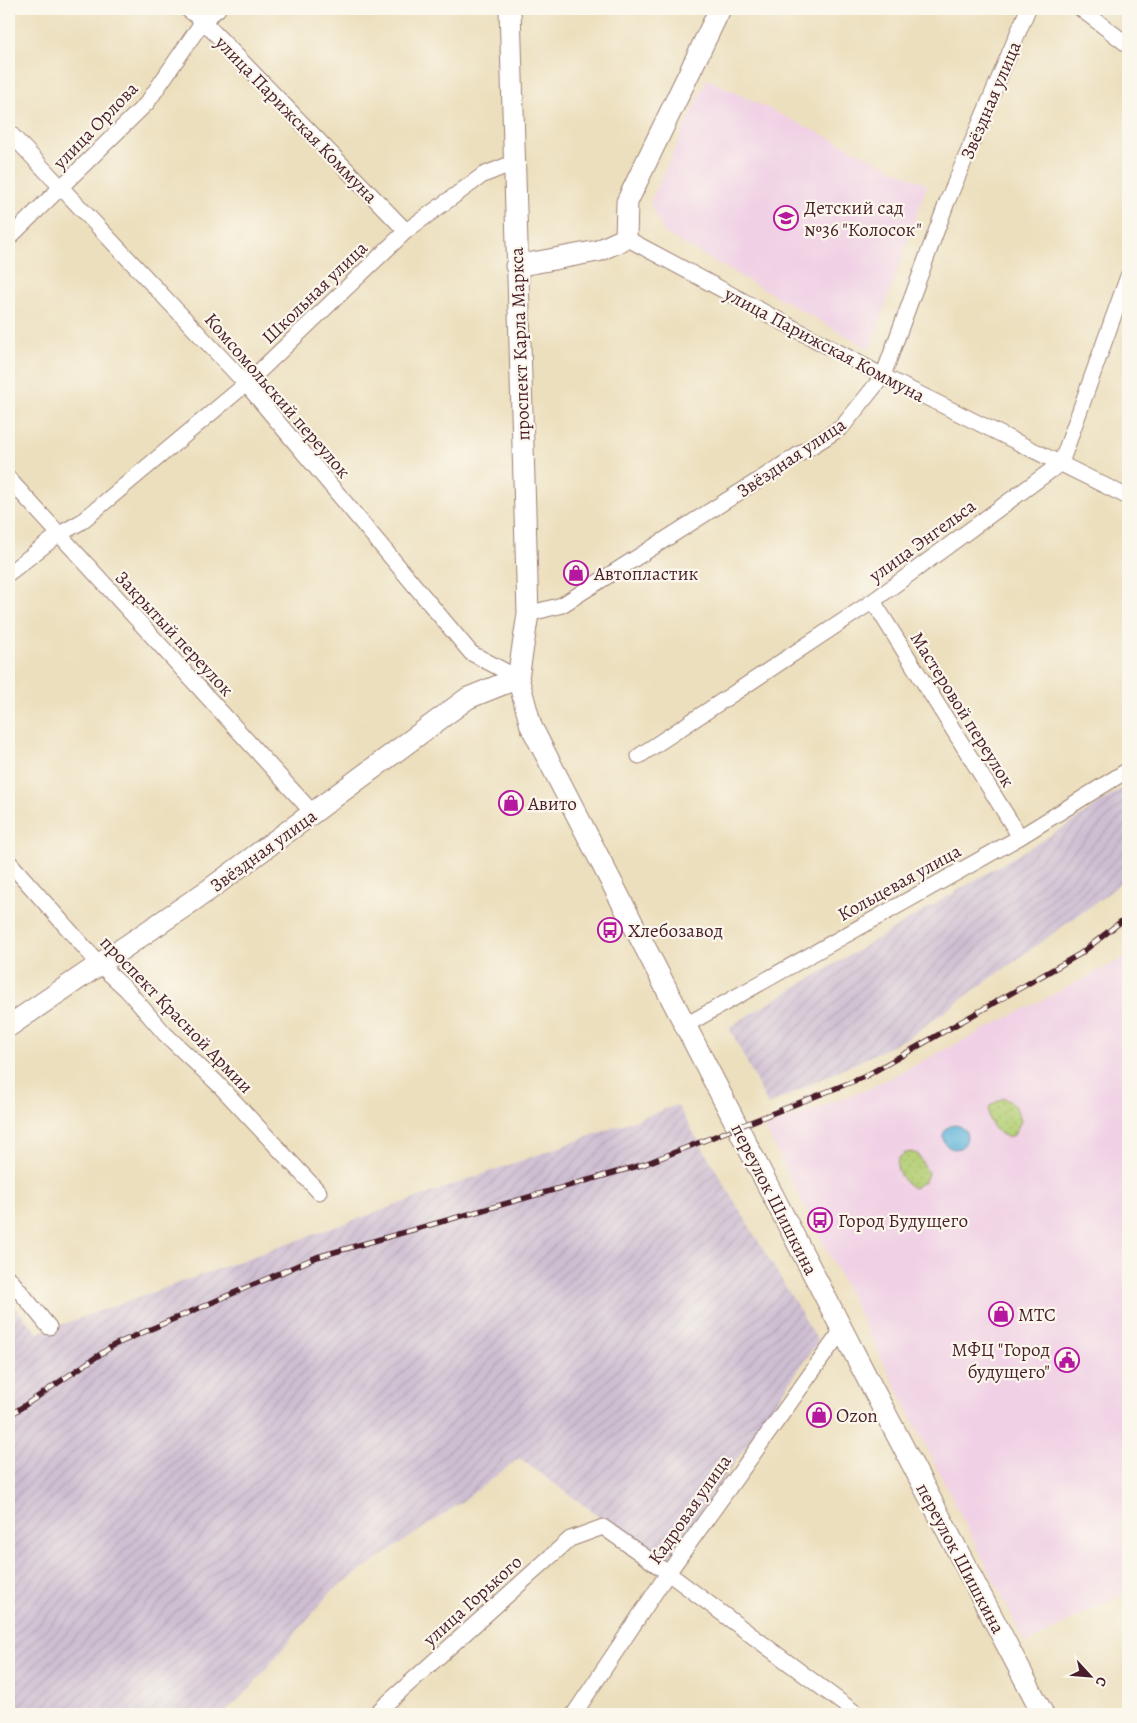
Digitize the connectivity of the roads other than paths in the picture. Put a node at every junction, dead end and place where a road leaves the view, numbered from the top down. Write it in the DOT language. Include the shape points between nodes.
graph roads {
  1 [pos="187,9"];
  2 [pos="218,9"];
  3 [pos="510,9"];
  4 [pos="720,9"];
  5 [pos="1028,9"];
  6 [pos="1081,9"];
  7 [pos="203,21"];
  8 [pos="1128,45"];
  9 [pos="9,132"];
  10 [pos="513,163"];
  11 [pos="61,189"];
  12 [pos="406,231"];
  13 [pos="9,238"];
  14 [pos="626,238"];
  15 [pos="516,266"];
  16 [pos="1128,276"];
  17 [pos="883,376"];
  18 [pos="246,384"];
  19 [pos="1061,463"];
  20 [pos="9,479"];
  21 [pos="1128,497"];
  22 [pos="58,535"];
  23 [pos="9,573"];
  24 [pos="873,601"];
  25 [pos="528,614"];
  26 [pos="518,678"];
  27 [pos="639,756"];
  28 [pos="1128,770"];
  29 [pos="313,813"];
  30 [pos="1020,837"];
  31 [pos="9,862"];
  32 [pos="100,965"];
  33 [pos="686,1025"];
  34 [pos="9,1026"];
  35 [pos="319,1192"];
  36 [pos="9,1278"];
  37 [pos="49,1328"];
  38 [pos="842,1330"];
  39 [pos="668,1572"];
  40 [pos="375,1714"];
  41 [pos="574,1714"];
  42 [pos="857,1714"];
  43 [pos="1043,1714"];
  1 -- 7 [label="street, улица Парижская Коммуна"];
  2 -- 7 [label="street, улица Орлова"];
  3 -- 10 [label="main road, проспект Карла Маркса"];
  4 -- 14 [label="main road" via="627,202"];
  5 -- 17 [label="street, Звёздная улица" via="947,202"];
  6 -- 8 [label="street"];
  7 -- 11 [label="street, улица Орлова" via="147,104"];
  7 -- 12 [label="street, улица Парижская Коммуна"];
  9 -- 11 [label="street, Комсомольский переулок"];
  10 -- 12 [label="street, Школьная улица" via="483,175"];
  10 -- 15 [label="main road, проспект Карла Маркса"];
  11 -- 13 [label="street, улица Орлова"];
  11 -- 18 [label="street, Комсомольский переулок"];
  12 -- 18 [label="street, Школьная улица"];
  14 -- 15 [label="main road" via="598,251"];
  14 -- 17 [label="street, улица Парижская Коммуна"];
  15 -- 25 [label="main road, проспект Карла Маркса"];
  16 -- 19 [label="street"];
  17 -- 19 [label="street, улица Парижская Коммуна"];
  17 -- 25 [label="street, Звёздная улица" via="842,427 562,605"];
  18 -- 22 [label="street, Школьная улица" via="80,522"];
  18 -- 26 [label="street, Комсомольский переулок" via="471,653"];
  19 -- 21 [label="street, улица Парижская Коммуна"];
  19 -- 24 [label="street, улица Энгельса"];
  20 -- 22 [label="street, Закрытый переулок"];
  22 -- 23 [label="street, Школьная улица"];
  22 -- 29 [label="street, Закрытый переулок"];
  24 -- 27 [label="street, улица Энгельса"];
  24 -- 30 [label="street, Мастеровой переулок"];
  25 -- 26 [label="main road, проспект Карла Маркса"];
  26 -- 29 [label="main road, Звёздная улица" via="468,698"];
  26 -- 33 [label="main road, переулок Шишкина" via="531,726"];
  28 -- 30 [label="street, Кольцевая улица"];
  29 -- 32 [label="main road, Звёздная улица"];
  30 -- 33 [label="street, Кольцевая улица"];
  31 -- 32 [label="street, проспект Красной Армии"];
  32 -- 34 [label="main road, Звёздная улица"];
  32 -- 35 [label="street, проспект Красной Армии"];
  33 -- 38 [label="main road, переулок Шишкина"];
  36 -- 37 [label="street"];
  38 -- 39 [label="street, Кадровая улица"];
  38 -- 43 [label="main road, переулок Шишкина"];
  39 -- 40 [label="street, улица Горького" via="603,1528 570,1539"];
  39 -- 41 [label="street, Кадровая улица"];
  39 -- 42 [label="street"];
}
